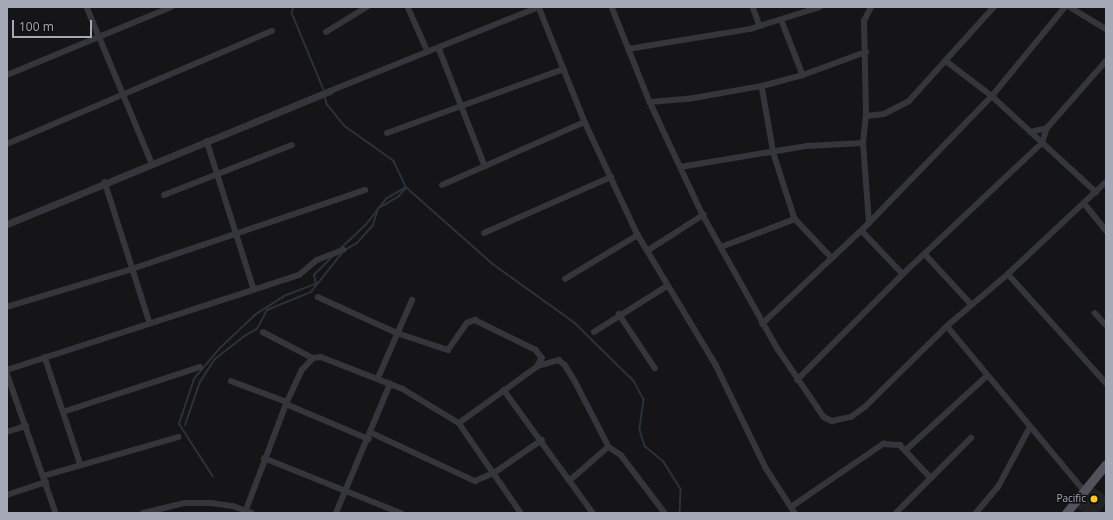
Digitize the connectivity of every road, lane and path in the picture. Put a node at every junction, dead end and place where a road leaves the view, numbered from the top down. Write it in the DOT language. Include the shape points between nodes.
graph roads {
  1 [pos="87,7"];
  2 [pos="171,7"];
  3 [pos="367,7"];
  4 [pos="408,7"];
  5 [pos="539,7"];
  6 [pos="612,7"];
  7 [pos="753,7"];
  8 [pos="820,7"];
  9 [pos="871,7"];
  10 [pos="994,7"];
  11 [pos="1065,7"];
  12 [pos="1070,7"];
  13 [pos="782,21"];
  14 [pos="760,26"];
  15 [pos="1106,29"];
  16 [pos="272,31"];
  17 [pos="326,32"];
  18 [pos="99,36"];
  19 [pos="439,48"];
  20 [pos="628,49"];
  21 [pos="428,52"];
  22 [pos="866,52"];
  23 [pos="946,61"];
  24 [pos="1106,61"];
  25 [pos="564,69"];
  26 [pos="7,75"];
  27 [pos="803,75"];
  28 [pos="762,86"];
  29 [pos="330,91"];
  30 [pos="123,94"];
  31 [pos="992,96"];
  32 [pos="650,102"];
  33 [pos="461,104"];
  34 [pos="866,116"];
  35 [pos="585,122"];
  36 [pos="1047,128"];
  37 [pos="388,132"];
  38 [pos="1030,132"];
  39 [pos="207,141"];
  40 [pos="863,143"];
  41 [pos="1042,143"];
  42 [pos="7,144"];
  43 [pos="292,145"];
  44 [pos="774,154"];
  45 [pos="152,163"];
  46 [pos="485,166"];
  47 [pos="680,167"];
  48 [pos="218,176"];
  49 [pos="611,177"];
  50 [pos="105,182"];
  51 [pos="1106,182"];
  52 [pos="442,185"];
  53 [pos="365,190"];
  54 [pos="1096,192"];
  55 [pos="164,195"];
  56 [pos="1084,203"];
  57 [pos="703,215"];
  58 [pos="795,218"];
  59 [pos="869,223"];
  60 [pos="7,224"];
  61 [pos="1106,230"];
  62 [pos="862,232"];
  63 [pos="484,233"];
  64 [pos="236,235"];
  65 [pos="638,235"];
  66 [pos="721,247"];
  67 [pos="343,250"];
  68 [pos="647,252"];
  69 [pos="925,254"];
  70 [pos="832,258"];
  71 [pos="132,269"];
  72 [pos="903,274"];
  73 [pos="1008,274"];
  74 [pos="565,279"];
  75 [pos="667,286"];
  76 [pos="254,289"];
  77 [pos="318,298"];
  78 [pos="412,300"];
  79 [pos="972,305"];
  80 [pos="7,307"];
  81 [pos="1095,313"];
  82 [pos="619,314"];
  83 [pos="150,323"];
  84 [pos="762,324"];
  85 [pos="1106,325"];
  86 [pos="947,326"];
  87 [pos="263,332"];
  88 [pos="594,332"];
  89 [pos="397,333"];
  90 [pos="45,357"];
  91 [pos="313,358"];
  92 [pos="538,366"];
  93 [pos="200,367"];
  94 [pos="655,368"];
  95 [pos="7,370"];
  96 [pos="7,373"];
  97 [pos="987,376"];
  98 [pos="378,378"];
  99 [pos="797,380"];
  100 [pos="231,381"];
  101 [pos="390,384"];
  102 [pos="1106,384"];
  103 [pos="504,390"];
  104 [pos="286,403"];
  105 [pos="63,412"];
  106 [pos="459,423"];
  107 [pos="26,426"];
  108 [pos="1030,427"];
  109 [pos="7,432"];
  110 [pos="370,436"];
  111 [pos="178,437"];
  112 [pos="971,438"];
  113 [pos="542,440"];
  114 [pos="609,447"];
  115 [pos="907,449"];
  116 [pos="264,458"];
  117 [pos="1106,464"];
  118 [pos="81,465"];
  119 [pos="494,474"];
  120 [pos="44,476"];
  121 [pos="931,478"];
  122 [pos="571,480"];
  123 [pos="46,482"];
  124 [pos="1083,489"];
  125 [pos="347,491"];
  126 [pos="7,495"];
  127 [pos="791,507"];
  128 [pos="153,512"];
  129 [pos="249,512"];
  130 [pos="56,513"];
  131 [pos="143,513"];
  132 [pos="336,513"];
  133 [pos="401,513"];
  134 [pos="522,513"];
  135 [pos="594,513"];
  136 [pos="665,513"];
  137 [pos="795,513"];
  138 [pos="896,513"];
  139 [pos="976,513"];
  140 [pos="1066,513"];
  1 -- 18 [label="street"];
  2 -- 18 [label="street"];
  3 -- 17 [label="street"];
  4 -- 21 [label="street"];
  5 -- 19 [label="street"];
  5 -- 25 [label="street"];
  6 -- 20 [label="street"];
  7 -- 14 [label="street"];
  8 -- 13 [label="street"];
  9 -- 22 [label="street" via="864,21"];
  10 -- 23 [label="street"];
  11 -- 31 [label="street"];
  12 -- 15 [label="street"];
  13 -- 14 [label="street"];
  13 -- 27 [label="street"];
  14 -- 20 [label="street"];
  16 -- 30 [label="street"];
  18 -- 26 [label="street"];
  18 -- 30 [label="street"];
  19 -- 21 [label="street"];
  19 -- 33 [label="street"];
  20 -- 32 [label="street"];
  21 -- 29 [label="street"];
  22 -- 27 [label="street"];
  22 -- 34 [label="street"];
  23 -- 31 [label="street"];
  23 -- 34 [label="street" via="909,101 884,114"];
  24 -- 36 [label="street"];
  25 -- 33 [label="street"];
  25 -- 35 [label="street"];
  27 -- 28 [label="street"];
  28 -- 32 [label="street" via="688,99"];
  28 -- 44 [label="street"];
  29 -- 39 [label="street"];
  30 -- 42 [label="street"];
  30 -- 45 [label="street"];
  31 -- 38 [label="street"];
  31 -- 59 [label="street"];
  32 -- 47 [label="street"];
  33 -- 37 [label="street"];
  33 -- 46 [label="street"];
  34 -- 40 [label="street"];
  35 -- 46 [label="street"];
  35 -- 49 [label="street"];
  36 -- 38 [label="street"];
  36 -- 41 [label="street"];
  38 -- 41 [label="street"];
  39 -- 45 [label="street"];
  39 -- 48 [label="street"];
  40 -- 44 [label="street" via="807,146"];
  40 -- 59 [label="street"];
  41 -- 54 [label="street"];
  41 -- 69 [label="street"];
  43 -- 48 [label="street"];
  44 -- 47 [label="street"];
  44 -- 58 [label="street"];
  45 -- 50 [label="street"];
  46 -- 52 [label="street"];
  47 -- 57 [label="street"];
  48 -- 55 [label="street"];
  48 -- 64 [label="street"];
  49 -- 63 [label="street"];
  49 -- 65 [label="street"];
  50 -- 60 [label="street"];
  50 -- 71 [label="street"];
  51 -- 54 [label="street"];
  53 -- 64 [label="street"];
  54 -- 56 [label="street"];
  56 -- 61 [label="street"];
  56 -- 73 [label="street"];
  57 -- 66 [label="street"];
  57 -- 68 [label="street"];
  58 -- 66 [label="street"];
  58 -- 70 [label="street"];
  59 -- 62 [label="street"];
  62 -- 70 [label="street"];
  62 -- 72 [label="street"];
  64 -- 71 [label="street"];
  64 -- 76 [label="street"];
  65 -- 68 [label="street"];
  65 -- 74 [label="street"];
  66 -- 84 [label="street"];
  67 -- 76 [label="street" via="317,260 300,275"];
  68 -- 75 [label="street"];
  69 -- 72 [label="street"];
  69 -- 79 [label="street"];
  70 -- 84 [label="street"];
  71 -- 80 [label="street"];
  71 -- 83 [label="street"];
  72 -- 99 [label="street"];
  73 -- 79 [label="street"];
  73 -- 102 [label="street"];
  75 -- 82 [label="street"];
  75 -- 127 [label="street" via="716,366 766,468"];
  76 -- 83 [label="street"];
  77 -- 89 [label="street"];
  78 -- 89 [label="street"];
  79 -- 86 [label="street"];
  81 -- 85 [label="street"];
  82 -- 88 [label="street"];
  82 -- 94 [label="street"];
  83 -- 90 [label="street"];
  84 -- 99 [label="street"];
  86 -- 97 [label="street"];
  86 -- 99 [label="street" via="865,407 850,417 832,421 824,417"];
  87 -- 91 [label="street"];
  89 -- 92 [label="street" via="448,350 467,323 475,320 536,350 542,358"];
  89 -- 98 [label="street"];
  90 -- 95 [label="street"];
  90 -- 105 [label="street"];
  91 -- 98 [label="street" via="321,357"];
  91 -- 104 [label="street" via="302,370"];
  92 -- 103 [label="street"];
  92 -- 114 [label="street" via="555,360 565,365"];
  93 -- 105 [label="street"];
  96 -- 107 [label="street"];
  97 -- 108 [label="street"];
  97 -- 115 [label="street"];
  98 -- 101 [label="street"];
  100 -- 104 [label="street"];
  101 -- 106 [label="street"];
  101 -- 110 [label="street"];
  103 -- 106 [label="street"];
  103 -- 113 [label="street"];
  104 -- 110 [label="street"];
  104 -- 116 [label="street"];
  105 -- 118 [label="street"];
  106 -- 119 [label="street"];
  107 -- 109 [label="street"];
  107 -- 120 [label="street"];
  108 -- 124 [label="street"];
  108 -- 139 [label="street" via="998,487"];
  110 -- 119 [label="street" via="466,479 483,480"];
  110 -- 125 [label="street"];
  111 -- 118 [label="street"];
  112 -- 121 [label="street"];
  113 -- 119 [label="street"];
  113 -- 122 [label="street"];
  114 -- 122 [label="street"];
  114 -- 136 [label="street" via="621,455"];
  115 -- 121 [label="street"];
  115 -- 127 [label="street" via="900,445 883,444"];
  116 -- 125 [label="street"];
  116 -- 129 [label="street"];
  117 -- 124 [label="main road"];
  118 -- 120 [label="street"];
  119 -- 134 [label="street"];
  120 -- 123 [label="street"];
  121 -- 138 [label="street"];
  122 -- 135 [label="street"];
  123 -- 126 [label="street"];
  123 -- 130 [label="street"];
  124 -- 140 [label="main road"];
  125 -- 132 [label="street"];
  125 -- 133 [label="street"];
  127 -- 137 [label="street"];
  128 -- 129 [label="street" via="185,503 211,503"];
  128 -- 131 [label="street"];
}
